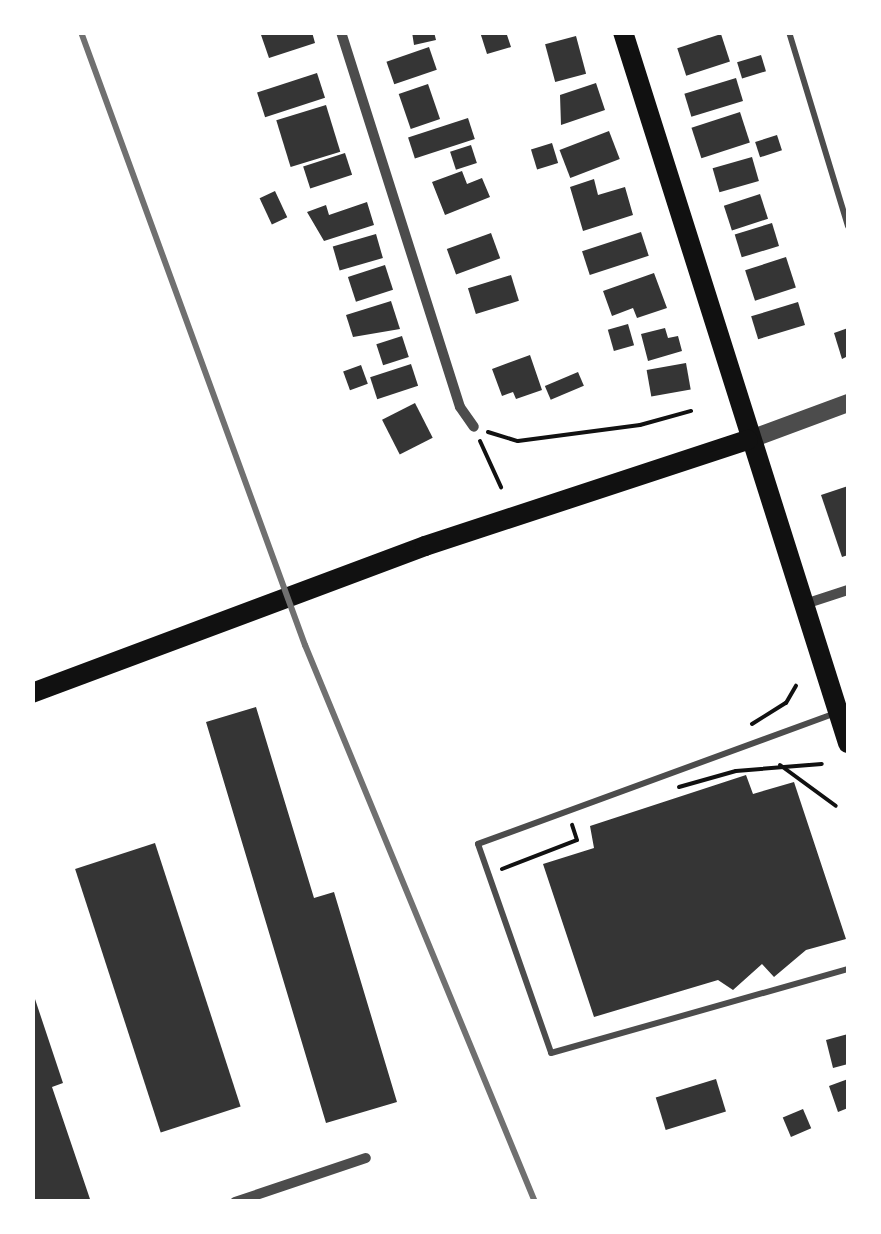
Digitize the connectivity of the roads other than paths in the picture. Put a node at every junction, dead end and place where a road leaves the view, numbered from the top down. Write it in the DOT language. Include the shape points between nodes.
graph roads {
  1 [pos="341,32"];
  2 [pos="623,32"];
  3 [pos="789,32"];
  4 [pos="848,226"];
  5 [pos="848,404"];
  6 [pos="474,428"];
  7 [pos="748,440"];
  8 [pos="848,590"];
  9 [pos="805,604"];
  10 [pos="32,693"];
  11 [pos="838,712"];
  12 [pos="848,743"];
  13 [pos="848,969"];
  14 [pos="366,1158"];
  15 [pos="235,1202"];
  1 -- 6 [label="street" via="460,407"];
  2 -- 7 [label="main road" via="711,301"];
  3 -- 4 [label="lane"];
  5 -- 7 [label="street"];
  7 -- 9 [label="main road"];
  7 -- 10 [label="main road" via="425,546"];
  8 -- 9 [label="street"];
  9 -- 11 [label="main road"];
  11 -- 12 [label="main road"];
  11 -- 13 [label="lane" via="478,844 551,1052"];
  14 -- 15 [label="street"];
}
